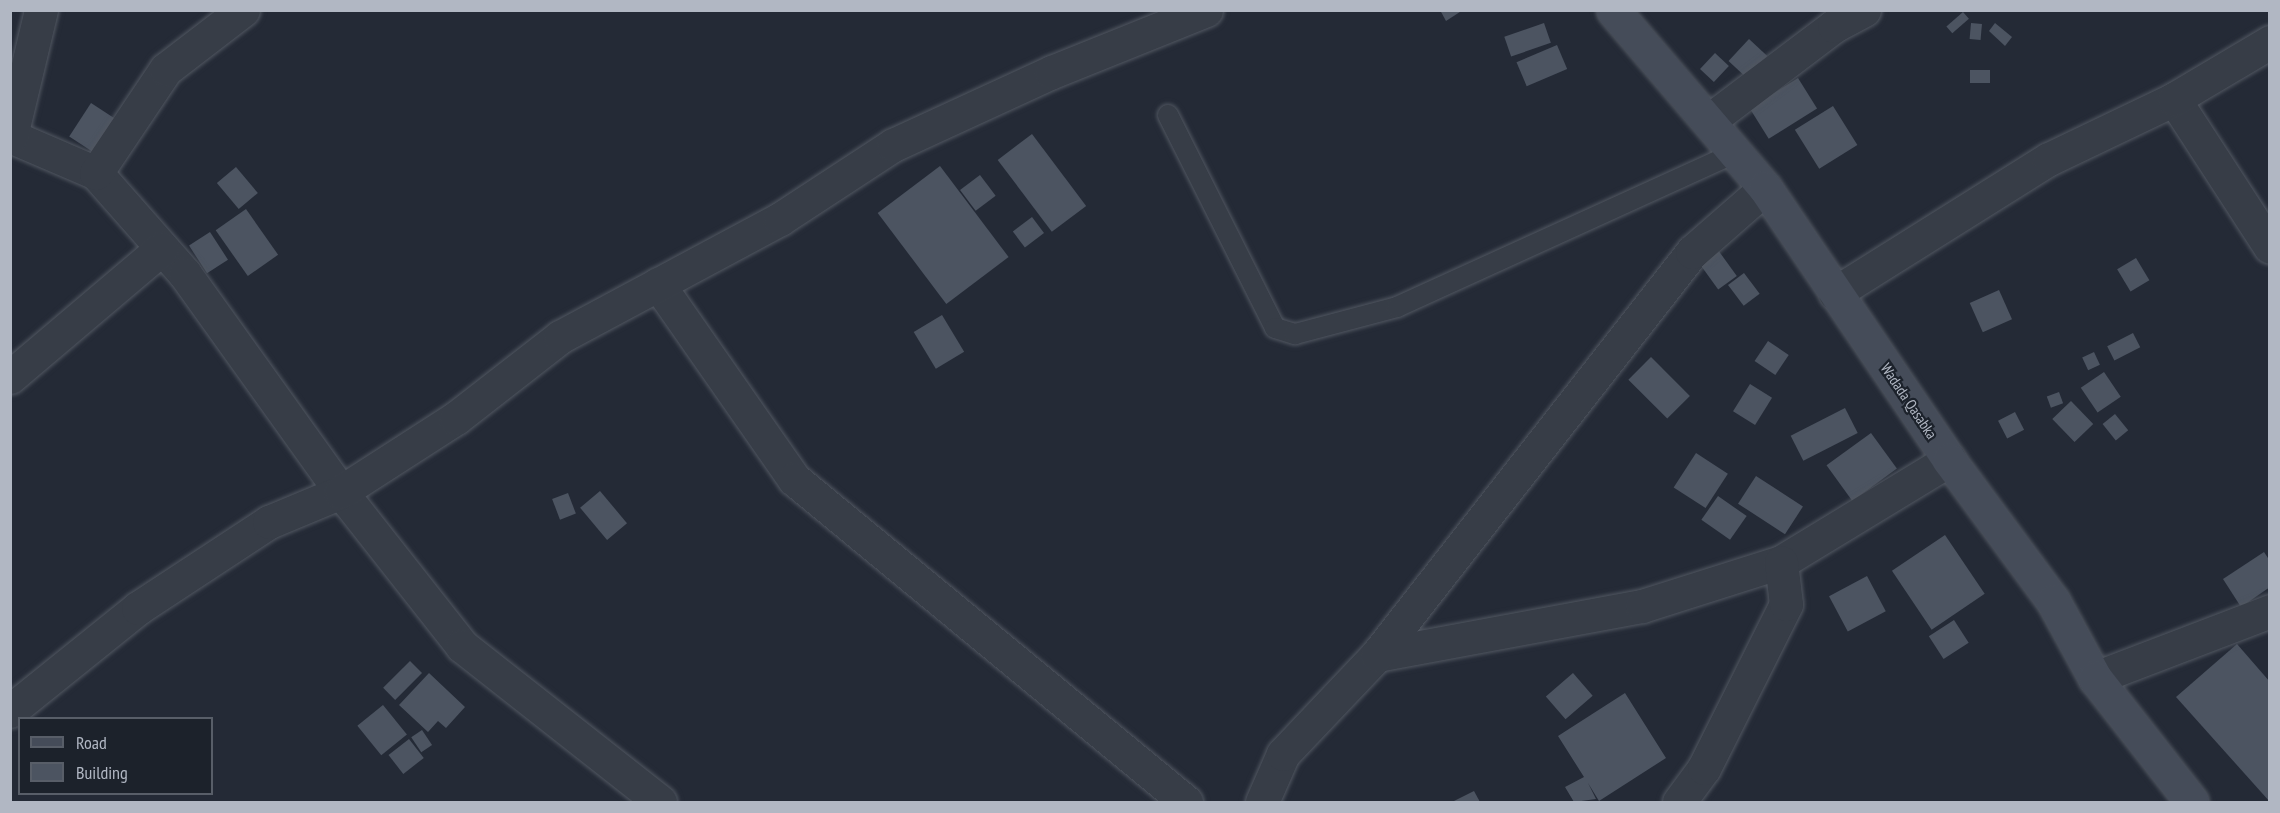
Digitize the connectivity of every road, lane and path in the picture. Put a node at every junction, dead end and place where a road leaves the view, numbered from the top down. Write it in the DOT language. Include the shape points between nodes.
graph roads {
  1 [pos="41,10"];
  2 [pos="243,10"];
  3 [pos="1206,10"];
  4 [pos="1613,10"];
  5 [pos="1863,10"];
  6 [pos="2270,42"];
  7 [pos="2174,99"];
  8 [pos="1168,115"];
  9 [pos="1711,118"];
  10 [pos="11,136"];
  11 [pos="1737,152"];
  12 [pos="96,172"];
  13 [pos="1765,188"];
  14 [pos="2270,247"];
  15 [pos="162,248"];
  16 [pos="658,284"];
  17 [pos="1836,293"];
  18 [pos="10,377"];
  19 [pos="1949,460"];
  20 [pos="340,492"];
  21 [pos="1781,562"];
  22 [pos="2270,611"];
  23 [pos="1377,655"];
  24 [pos="2095,678"];
  25 [pos="10,711"];
  26 [pos="660,802"];
  27 [pos="1186,802"];
  28 [pos="1262,802"];
  29 [pos="1679,802"];
  30 [pos="2192,802"];
  1 -- 10 [label="street"];
  2 -- 12 [label="street" via="166,69"];
  3 -- 16 [label="street" via="1053,72 893,145 780,219"];
  4 -- 9 [label="street, Wadada Qasabka"];
  5 -- 9 [label="street" via="1834,26"];
  6 -- 7 [label="street"];
  7 -- 14 [label="street"];
  7 -- 17 [label="street" via="2049,159"];
  8 -- 11 [label="lane" via="1275,328 1295,334 1397,307"];
  9 -- 11 [label="street, Wadada Qasabka"];
  10 -- 12 [label="street"];
  11 -- 13 [label="street, Wadada Qasabka"];
  12 -- 15 [label="street"];
  13 -- 17 [label="street, Wadada Qasabka"];
  13 -- 23 [label="street" via="1692,252"];
  15 -- 18 [label="street"];
  15 -- 20 [label="street"];
  16 -- 20 [label="street" via="561,337 456,418"];
  16 -- 27 [label="street" via="794,479"];
  17 -- 19 [label="street, Wadada Qasabka"];
  19 -- 21 [label="street"];
  19 -- 24 [label="street, Wadada Qasabka" via="2053,601"];
  20 -- 25 [label="street" via="269,522 138,608"];
  20 -- 26 [label="street" via="462,646"];
  21 -- 23 [label="street" via="1642,606"];
  21 -- 29 [label="street" via="1786,604 1704,768"];
  22 -- 24 [label="street"];
  23 -- 28 [label="street" via="1283,754"];
  24 -- 30 [label="street, Wadada Qasabka"];
}
